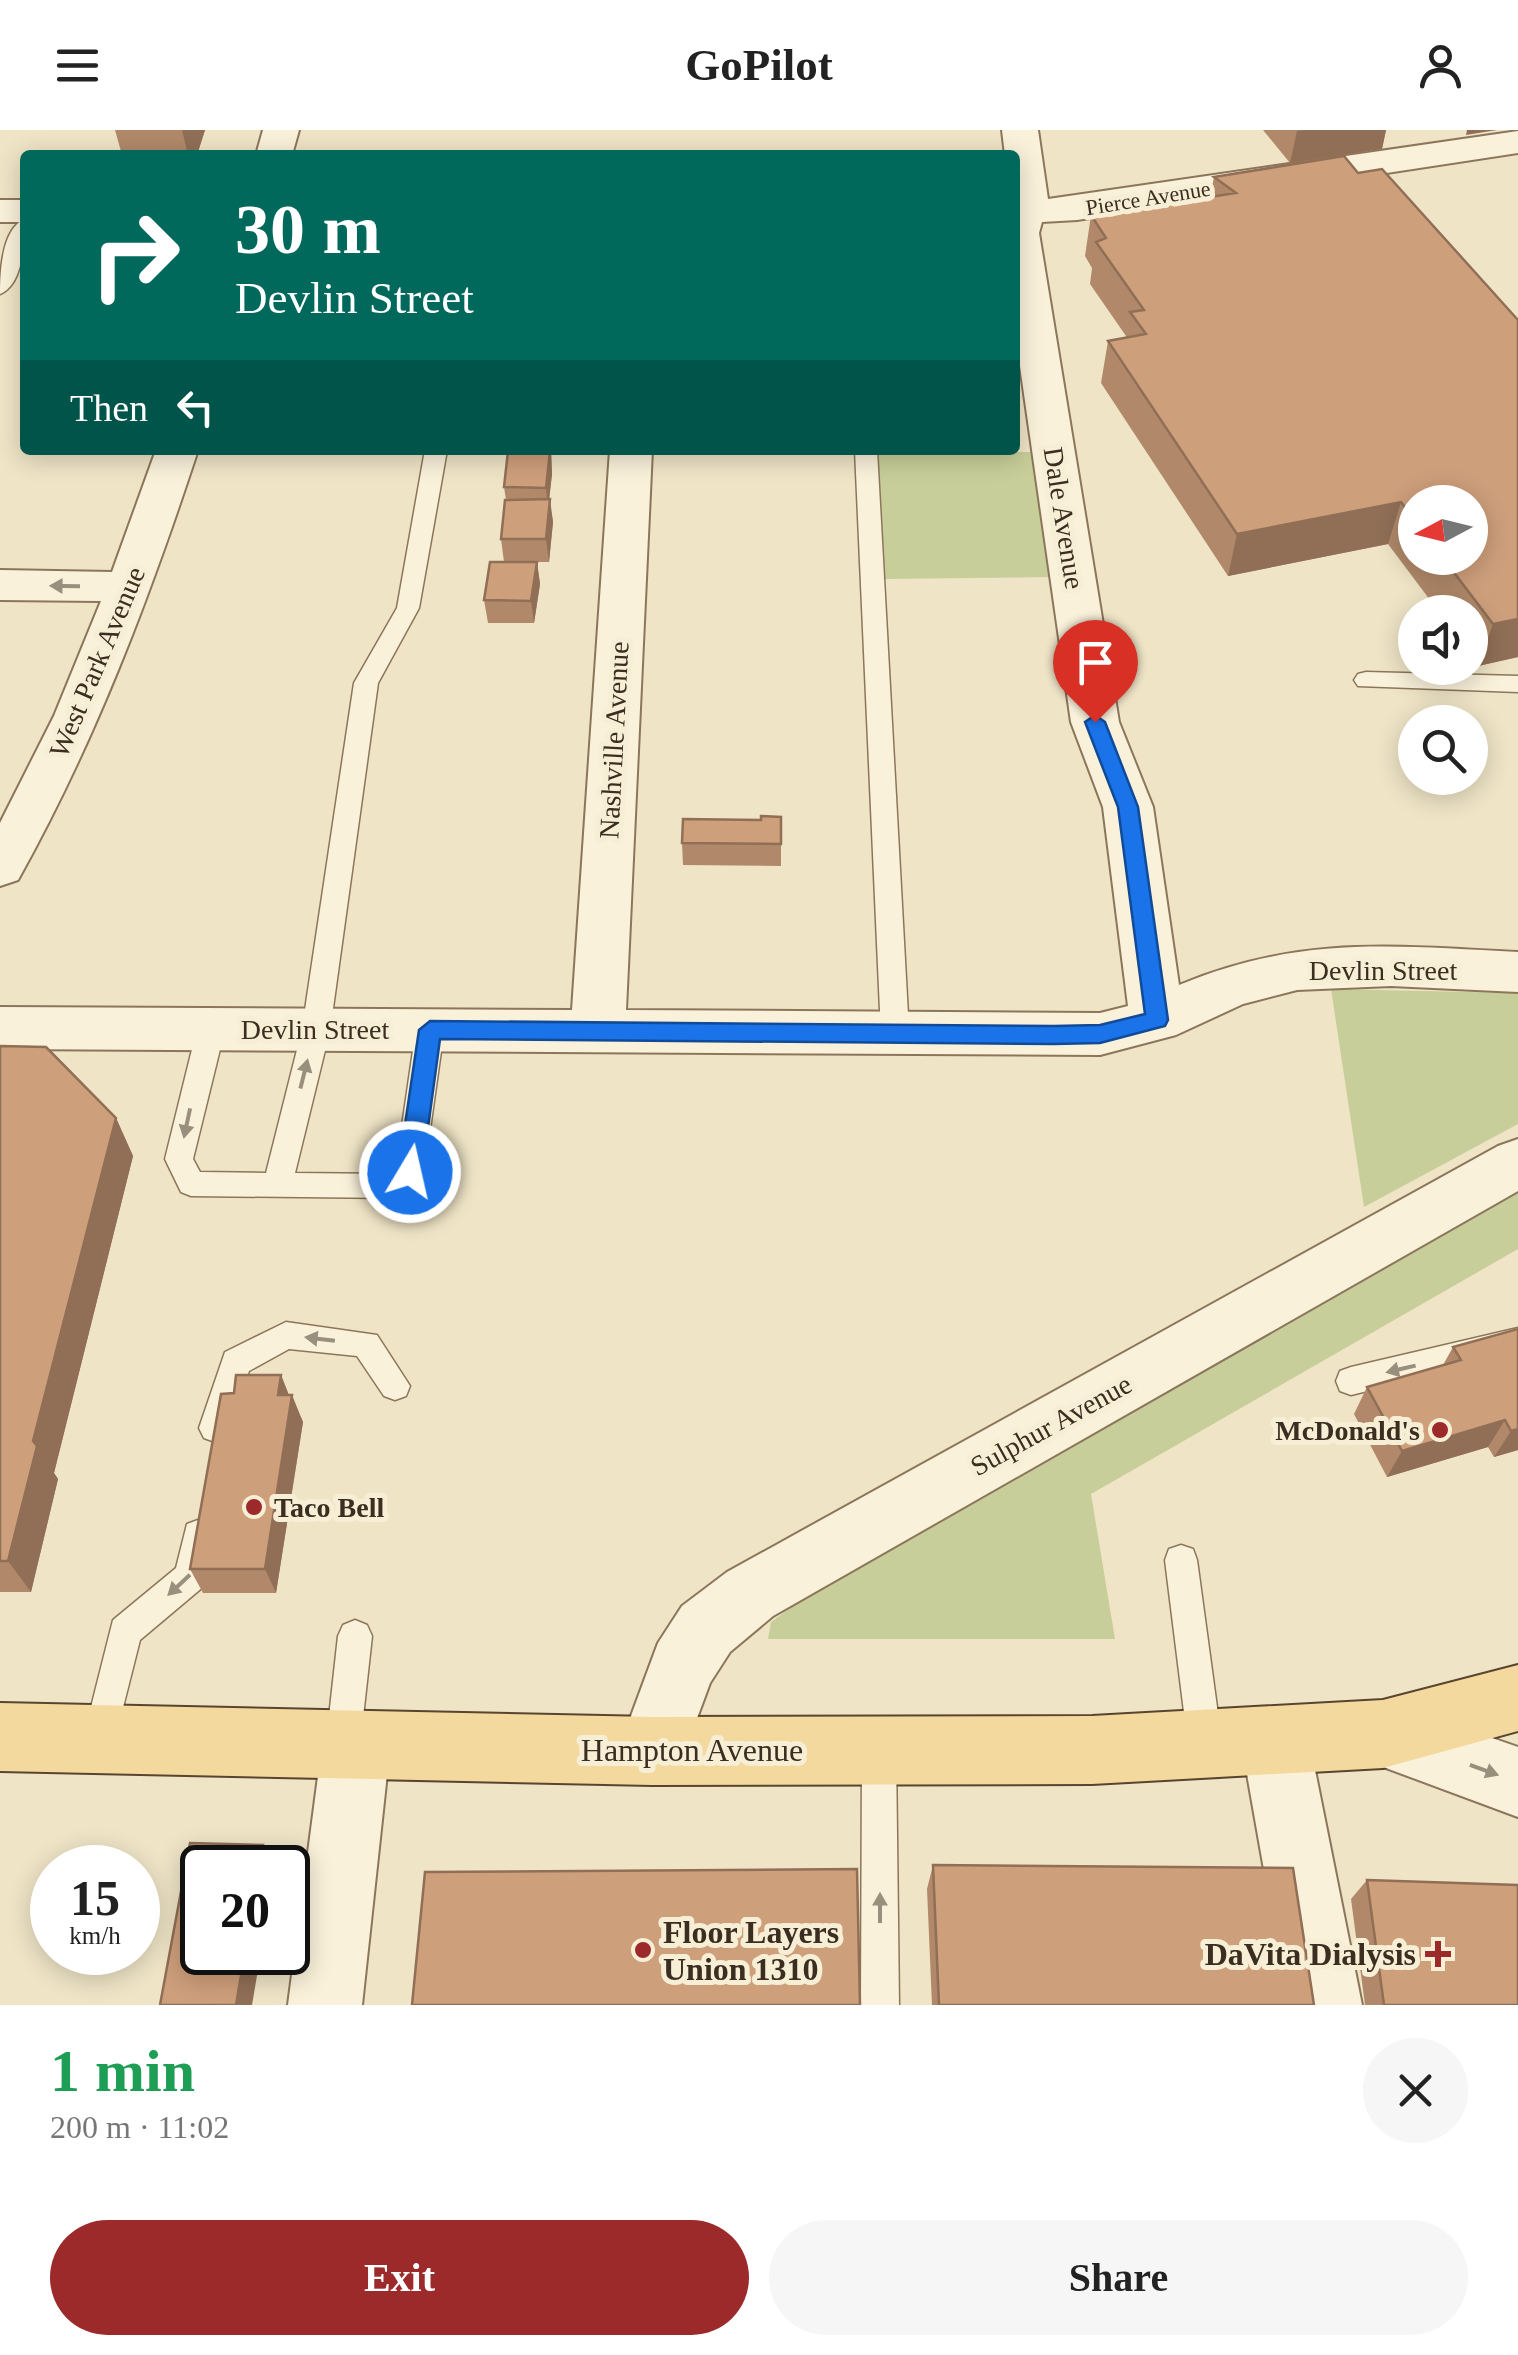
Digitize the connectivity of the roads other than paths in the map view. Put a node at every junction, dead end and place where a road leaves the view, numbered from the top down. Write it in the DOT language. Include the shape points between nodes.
graph roads {
  1 [pos="1020,130"];
  2 [pos="1518,142"];
  3 [pos="1021,212"];
  4 [pos="20,238"];
  5 [pos="0,288"];
  6 [pos="175,455"];
  7 [pos="435,455"];
  8 [pos="631,455"];
  9 [pos="866,455"];
  10 [pos="0,585"];
  11 [pos="130,587"];
  12 [pos="1366,680"];
  13 [pos="1518,684"];
  14 [pos="0,867"];
  15 [pos="1518,972"];
  16 [pos="1157,1020"];
  17 [pos="0,1028"];
  18 [pos="211,1028"];
  19 [pos="316,1030"];
  20 [pos="430,1030"];
  21 [pos="598,1030"];
  22 [pos="895,1033"];
  23 [pos="1518,1163"];
  24 [pos="277,1187"];
  25 [pos="1518,1342"];
  26 [pos="1351,1381"];
  27 [pos="395,1386"];
  28 [pos="212,1450"];
  29 [pos="203,1504"];
  30 [pos="1181,1560"];
  31 [pos="356,1636"];
  32 [pos="1518,1698"];
  33 [pos="1384,1734"];
  34 [pos="0,1737"];
  35 [pos="100,1740"];
  36 [pos="1275,1740"];
  37 [pos="1205,1744"];
  38 [pos="350,1746"];
  39 [pos="652,1751"];
  40 [pos="880,1751"];
  41 [pos="1518,1782"];
  42 [pos="325,2005"];
  43 [pos="880,2005"];
  44 [pos="1325,2005"];
  1 -- 3 [label="street, Dale Avenue" via="1028,188"];
  2 -- 3 [label="street, Pierce Avenue" via="1077,210"];
  3 -- 16 [label="street, Dale Avenue" via="1095,722 1128,807"];
  4 -- 5 [label="lane"];
  6 -- 11 [label="street, West Park Avenue"];
  7 -- 19 [label="lane" via="408,608 366,683"];
  8 -- 21 [label="street, Nashville Avenue"];
  9 -- 22 [label="lane"];
  11 -- 10 [label="street, one-way"];
  11 -- 14 [label="street, West Park Avenue" via="32,814"];
  12 -- 13 [label="lane"];
  15 -- 16 [label="street, Devlin Street" via="1302,968 1261,977"];
  16 -- 22 [label="street, Devlin Street" via="1100,1034"];
  17 -- 18 [label="street, Devlin Street"];
  18 -- 19 [label="street, Devlin Street"];
  18 -- 24 [label="lane, one-way" via="180,1159 191,1184"];
  19 -- 20 [label="street, Devlin Street"];
  24 -- 19 [label="lane, one-way"];
  20 -- 21 [label="street, Devlin Street"];
  20 -- 24 [label="lane" via="410,1172 397,1186"];
  21 -- 22 [label="street, Devlin Street"];
  23 -- 39 [label="street, Sulphur Avenue" via="750,1594 706,1629 682,1666"];
  25 -- 26 [label="lane, one-way"];
  27 -- 28 [label="lane, one-way" via="366,1344 286,1334 236,1362"];
  29 -- 35 [label="lane, one-way" via="191,1576 125,1632"];
  30 -- 37 [label="lane"];
  31 -- 38 [label="lane"];
  32 -- 33 [label="main road, Hampton Avenue"];
  33 -- 36 [label="main road, Hampton Avenue"];
  33 -- 41 [label="street, Hampton Avenue, one-way"];
  34 -- 35 [label="main road, Hampton Avenue"];
  35 -- 38 [label="main road, Hampton Avenue"];
  36 -- 37 [label="main road, Hampton Avenue"];
  36 -- 44 [label="street"];
  37 -- 40 [label="main road, Hampton Avenue"];
  38 -- 39 [label="main road, Hampton Avenue"];
  38 -- 42 [label="street"];
  39 -- 40 [label="main road, Hampton Avenue"];
  43 -- 40 [label="lane, one-way"];
}
